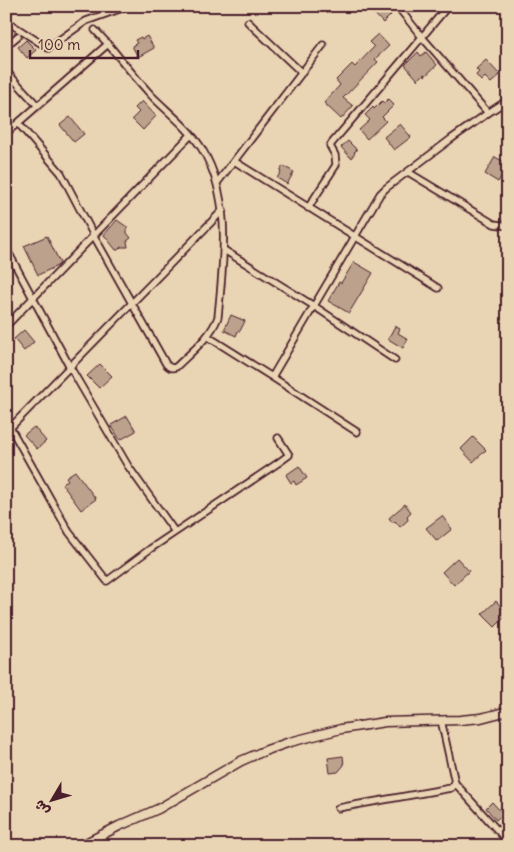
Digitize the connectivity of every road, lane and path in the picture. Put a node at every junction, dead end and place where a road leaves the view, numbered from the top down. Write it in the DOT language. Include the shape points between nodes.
graph roads {
  1 [pos="128,6"];
  2 [pos="397,6"];
  3 [pos="448,6"];
  4 [pos="6,21"];
  5 [pos="248,22"];
  6 [pos="95,30"];
  7 [pos="18,36"];
  8 [pos="422,38"];
  9 [pos="108,44"];
  10 [pos="323,45"];
  11 [pos="6,46"];
  12 [pos="6,71"];
  13 [pos="302,74"];
  14 [pos="508,100"];
  15 [pos="37,105"];
  16 [pos="488,113"];
  17 [pos="18,123"];
  18 [pos="6,133"];
  19 [pos="191,135"];
  20 [pos="234,161"];
  21 [pos="408,172"];
  22 [pos="217,182"];
  23 [pos="308,208"];
  24 [pos="223,210"];
  25 [pos="508,215"];
  26 [pos="508,227"];
  27 [pos="94,236"];
  28 [pos="356,237"];
  29 [pos="6,248"];
  30 [pos="224,250"];
  31 [pos="438,288"];
  32 [pos="33,299"];
  33 [pos="132,304"];
  34 [pos="314,306"];
  35 [pos="6,326"];
  36 [pos="207,336"];
  37 [pos="395,360"];
  38 [pos="70,367"];
  39 [pos="272,377"];
  40 [pos="6,420"];
  41 [pos="8,430"];
  42 [pos="357,432"];
  43 [pos="278,438"];
  44 [pos="175,532"];
  45 [pos="508,711"];
  46 [pos="441,720"];
  47 [pos="455,783"];
  48 [pos="338,808"];
  49 [pos="508,842"];
  50 [pos="84,845"];
  1 -- 4 [label="street" via="86,21 48,48"];
  2 -- 8 [label="street"];
  3 -- 8 [label="street"];
  5 -- 13 [label="street"];
  6 -- 9 [label="street"];
  7 -- 11 [label="street"];
  8 -- 16 [label="street"];
  8 -- 23 [label="street" via="332,142 330,146 336,165"];
  9 -- 15 [label="street"];
  9 -- 19 [label="street" via="151,95"];
  10 -- 13 [label="street"];
  12 -- 15 [label="street"];
  13 -- 20 [label="street"];
  14 -- 16 [label="street"];
  15 -- 17 [label="street"];
  16 -- 21 [label="street"];
  17 -- 18 [label="street"];
  17 -- 27 [label="street" via="61,173"];
  19 -- 22 [label="street"];
  19 -- 27 [label="street"];
  20 -- 22 [label="street"];
  20 -- 23 [label="street"];
  21 -- 26 [label="street" via="494,224"];
  21 -- 28 [label="street" via="380,194"];
  22 -- 24 [label="street"];
  23 -- 28 [label="street"];
  24 -- 30 [label="street"];
  24 -- 33 [label="street"];
  25 -- 26 [label="street"];
  27 -- 32 [label="street"];
  27 -- 33 [label="street"];
  28 -- 31 [label="street"];
  28 -- 34 [label="street"];
  29 -- 32 [label="street"];
  30 -- 34 [label="street"];
  30 -- 36 [label="street" via="218,317"];
  32 -- 35 [label="street"];
  32 -- 38 [label="street"];
  33 -- 36 [label="street" via="169,367 176,368"];
  33 -- 38 [label="street"];
  34 -- 37 [label="street"];
  34 -- 39 [label="street"];
  36 -- 39 [label="street"];
  38 -- 41 [label="street"];
  38 -- 44 [label="street" via="128,466"];
  39 -- 42 [label="street"];
  40 -- 41 [label="street"];
  41 -- 44 [label="street" via="69,532 107,581"];
  43 -- 44 [label="street" via="289,455"];
  45 -- 46 [label="street" via="481,718"];
  46 -- 47 [label="street"];
  46 -- 50 [label="street" via="385,722 342,729 264,751"];
  47 -- 48 [label="street" via="451,788"];
  47 -- 49 [label="street"];
}
